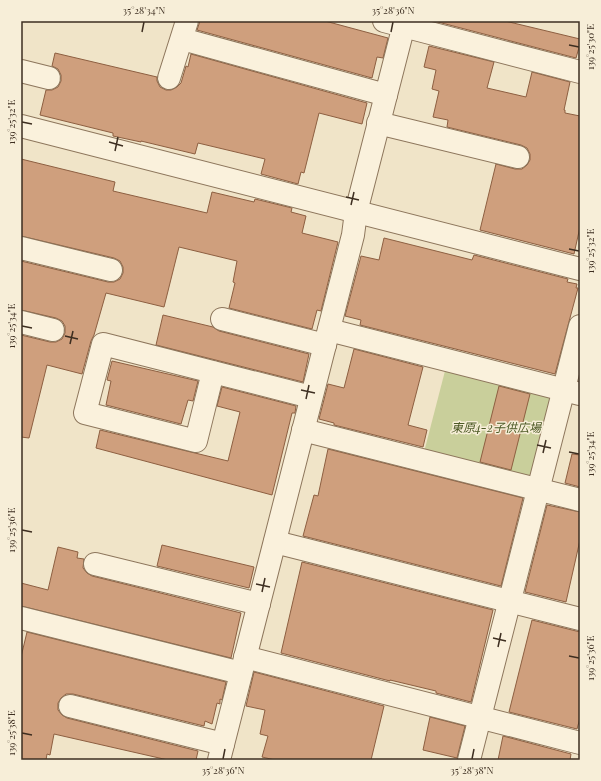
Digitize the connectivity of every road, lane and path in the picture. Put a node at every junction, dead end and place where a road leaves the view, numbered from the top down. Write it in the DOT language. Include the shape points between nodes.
graph roads {
  1 [pos="397,23"];
  2 [pos="184,30"];
  3 [pos="21,71"];
  4 [pos="580,72"];
  5 [pos="49,78"];
  6 [pos="169,78"];
  7 [pos="386,95"];
  8 [pos="378,122"];
  9 [pos="21,126"];
  10 [pos="518,157"];
  11 [pos="356,212"];
  12 [pos="21,248"];
  13 [pos="580,269"];
  14 [pos="111,270"];
  15 [pos="222,319"];
  16 [pos="21,322"];
  17 [pos="580,326"];
  18 [pos="53,330"];
  19 [pos="327,338"];
  20 [pos="213,372"];
  21 [pos="572,392"];
  22 [pos="311,397"];
  23 [pos="303,430"];
  24 [pos="538,490"];
  25 [pos="580,500"];
  26 [pos="275,542"];
  27 [pos="94,564"];
  28 [pos="510,602"];
  29 [pos="259,604"];
  30 [pos="21,618"];
  31 [pos="580,619"];
  32 [pos="243,665"];
  33 [pos="70,706"];
  34 [pos="480,717"];
  35 [pos="580,743"];
  36 [pos="221,752"];
  37 [pos="469,760"];
  1 -- 4 [label="street"];
  1 -- 7 [label="street"];
  2 -- 6 [label="street"];
  2 -- 7 [label="street"];
  3 -- 5 [label="street"];
  7 -- 8 [label="street"];
  8 -- 10 [label="street"];
  8 -- 11 [label="street"];
  9 -- 11 [label="street"];
  11 -- 13 [label="street"];
  11 -- 19 [label="street" via="353,235"];
  12 -- 14 [label="street"];
  15 -- 19 [label="street"];
  16 -- 18 [label="street"];
  17 -- 21 [label="street"];
  19 -- 21 [label="street"];
  19 -- 22 [label="street"];
  20 -- 20 [label="street" via="196,441 85,413 103,344"];
  20 -- 22 [label="street"];
  21 -- 24 [label="street"];
  22 -- 23 [label="street"];
  23 -- 24 [label="street"];
  23 -- 26 [label="street"];
  24 -- 25 [label="street"];
  24 -- 28 [label="street"];
  26 -- 28 [label="street"];
  26 -- 29 [label="street"];
  27 -- 29 [label="street"];
  28 -- 31 [label="street"];
  28 -- 34 [label="street"];
  29 -- 32 [label="street"];
  30 -- 32 [label="street"];
  32 -- 34 [label="street"];
  32 -- 36 [label="street"];
  33 -- 36 [label="street"];
  34 -- 35 [label="street"];
  34 -- 37 [label="street"];
}
